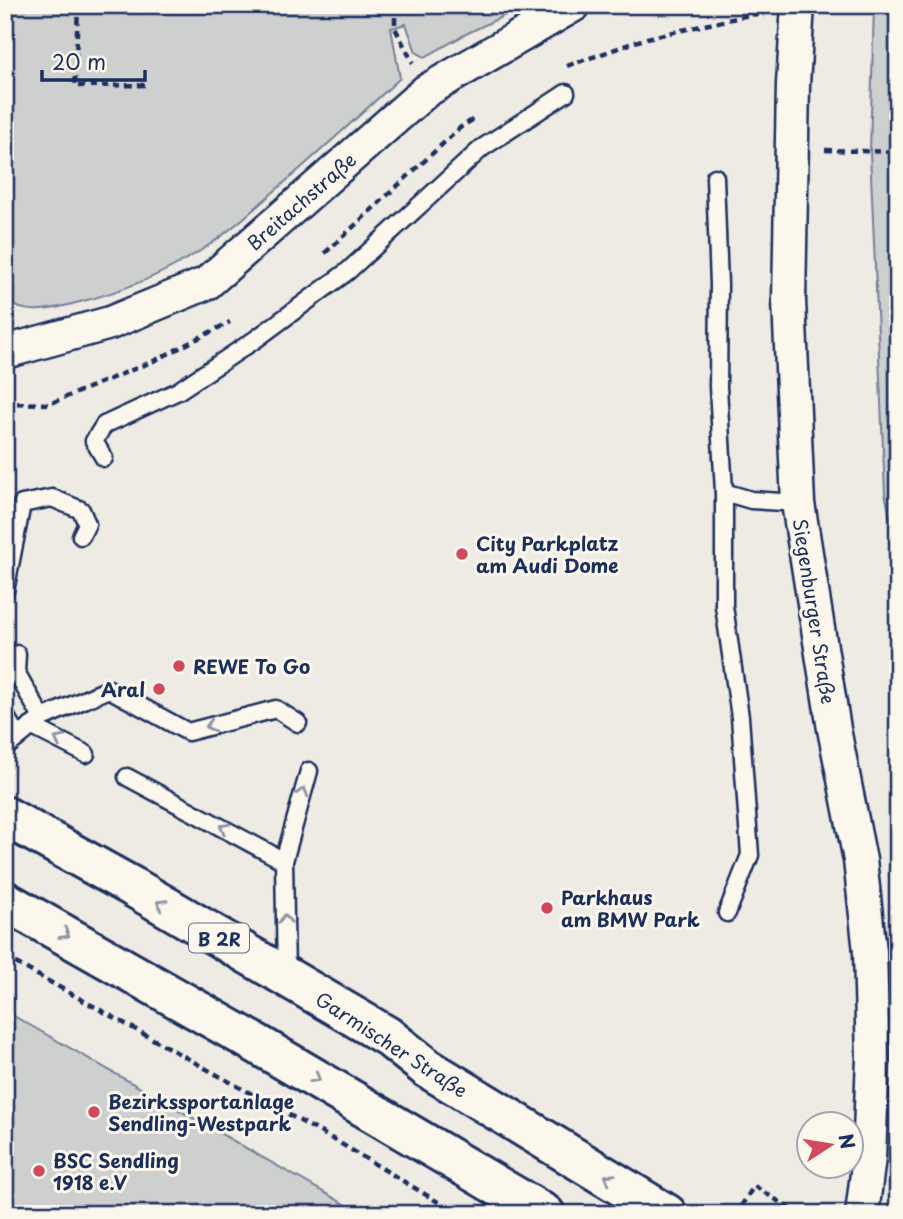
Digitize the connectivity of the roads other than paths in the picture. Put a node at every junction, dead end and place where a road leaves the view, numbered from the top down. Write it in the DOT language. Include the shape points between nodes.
graph roads {
  1 [pos="574,5"];
  2 [pos="798,5"];
  3 [pos="566,93"];
  4 [pos="715,177"];
  5 [pos="5,352"];
  6 [pos="104,458"];
  7 [pos="724,492"];
  8 [pos="798,503"];
  9 [pos="81,536"];
  10 [pos="5,591"];
  11 [pos="17,654"];
  12 [pos="5,715"];
  13 [pos="37,722"];
  14 [pos="298,723"];
  15 [pos="12,742"];
  16 [pos="86,754"];
  17 [pos="309,771"];
  18 [pos="127,776"];
  19 [pos="5,816"];
  20 [pos="284,860"];
  21 [pos="5,901"];
  22 [pos="727,914"];
  23 [pos="286,978"];
  24 [pos="545,1214"];
  25 [pos="667,1214"];
  26 [pos="862,1214"];
  1 -- 5 [label="street, Breitachstraße" via="426,91 207,283 110,323"];
  2 -- 8 [label="street, Siegenburger Straße" via="789,301"];
  3 -- 6 [label="lane" via="482,148 348,271 256,339 178,391 104,425 94,441"];
  4 -- 7 [label="lane"];
  7 -- 8 [label="lane"];
  7 -- 22 [label="lane" via="724,606 740,717 750,855"];
  8 -- 26 [label="street, Siegenburger Straße" via="860,860 870,952 873,1058"];
  9 -- 10 [label="lane" via="87,524 81,510 52,498 22,505"];
  11 -- 13 [label="lane" via="16,672"];
  12 -- 15 [label="lane"];
  14 -- 13 [label="lane, one-way" via="276,709 188,732 109,689"];
  13 -- 15 [label="lane"];
  16 -- 13 [label="lane, one-way"];
  20 -- 17 [label="lane, one-way"];
  20 -- 18 [label="lane, one-way"];
  23 -- 19 [label="highway, Garmischer Straße / B 2R, one-way"];
  23 -- 20 [label="lane, one-way"];
  21 -- 24 [label="highway, one-way"];
  25 -- 23 [label="highway, Garmischer Straße / B 2R, one-way" via="427,1068 387,1036"];
}
